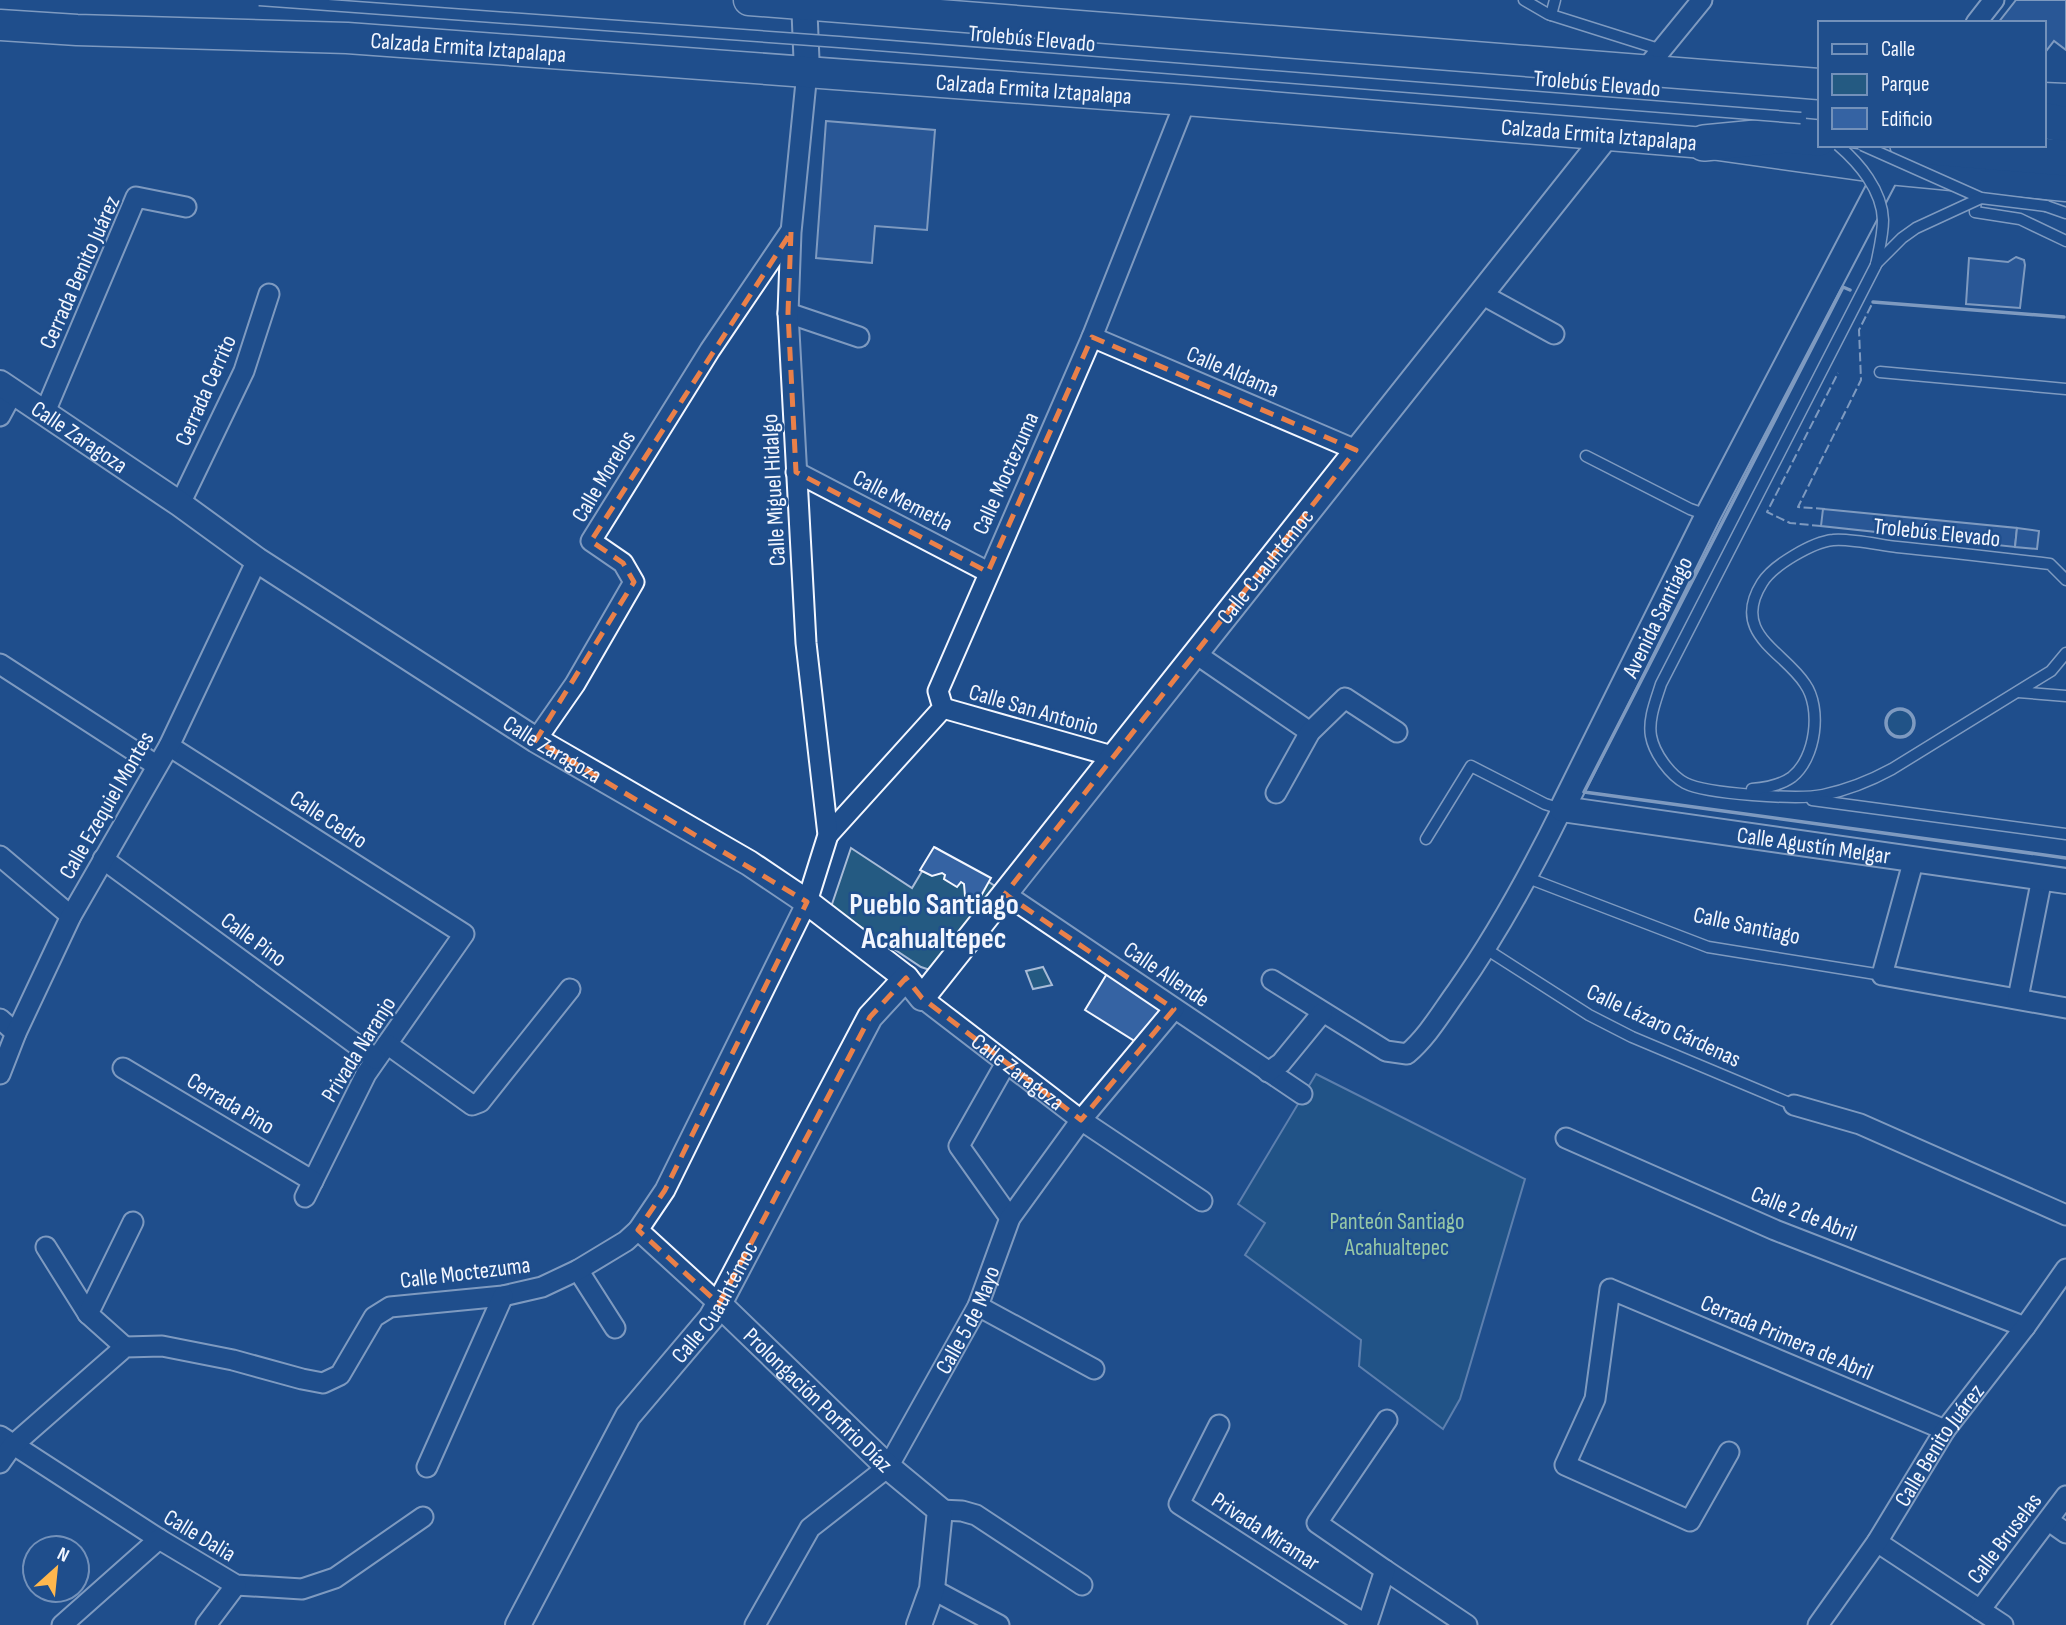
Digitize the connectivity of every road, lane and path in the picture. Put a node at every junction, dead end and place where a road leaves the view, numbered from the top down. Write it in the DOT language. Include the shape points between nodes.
graph roads {
  1 [pos="259,0"];
  2 [pos="750,0"];
  3 [pos="1524,0"];
  4 [pos="1555,0"];
  5 [pos="1702,0"];
  6 [pos="1994,0"];
  7 [pos="804,2"];
  8 [pos="984,9"];
  9 [pos="1551,15"];
  10 [pos="1978,21"];
  11 [pos="0,25"];
  12 [pos="1653,60"];
  13 [pos="807,72"];
  14 [pos="1818,84"];
  15 [pos="2045,98"];
  16 [pos="2066,99"];
  17 [pos="1186,100"];
  18 [pos="2045,120"];
  19 [pos="2066,125"];
  20 [pos="1810,126"];
  21 [pos="1608,134"];
  22 [pos="1704,143"];
  23 [pos="1840,147"];
  24 [pos="1868,147"];
  25 [pos="1898,157"];
  26 [pos="2066,158"];
  27 [pos="1979,187"];
  28 [pos="2056,196"];
  29 [pos="2066,203"];
  30 [pos="186,207"];
  31 [pos="2066,213"];
  32 [pos="791,232"];
  33 [pos="2066,241"];
  34 [pos="1876,265"];
  35 [pos="269,293"];
  36 [pos="1483,295"];
  37 [pos="788,313"];
  38 [pos="1554,334"];
  39 [pos="859,337"];
  40 [pos="1092,337"];
  41 [pos="1880,372"];
  42 [pos="6,387"];
  43 [pos="2066,389"];
  44 [pos="45,412"];
  45 [pos="0,416"];
  46 [pos="1356,450"];
  47 [pos="1586,456"];
  48 [pos="796,472"];
  49 [pos="180,505"];
  50 [pos="1708,515"];
  51 [pos="257,560"];
  52 [pos="988,572"];
  53 [pos="2066,580"];
  54 [pos="2066,653"];
  55 [pos="1196,654"];
  56 [pos="0,664"];
  57 [pos="2018,692"];
  58 [pos="2066,696"];
  59 [pos="943,708"];
  60 [pos="1310,732"];
  61 [pos="1397,732"];
  62 [pos="536,740"];
  63 [pos="169,746"];
  64 [pos="1112,756"];
  65 [pos="156,765"];
  66 [pos="1730,791"];
  67 [pos="1276,793"];
  68 [pos="1798,798"];
  69 [pos="1562,809"];
  70 [pos="2066,834"];
  71 [pos="828,835"];
  72 [pos="1426,839"];
  73 [pos="0,856"];
  74 [pos="103,859"];
  75 [pos="1914,859"];
  76 [pos="1528,878"];
  77 [pos="2054,879"];
  78 [pos="1005,894"];
  79 [pos="807,902"];
  80 [pos="71,916"];
  81 [pos="464,934"];
  82 [pos="1486,949"];
  83 [pos="1882,975"];
  84 [pos="906,978"];
  85 [pos="1272,980"];
  86 [pos="570,989"];
  87 [pos="922,998"];
  88 [pos="2018,998"];
  89 [pos="2066,1008"];
  90 [pos="1174,1009"];
  91 [pos="1322,1013"];
  92 [pos="0,1019"];
  93 [pos="16,1032"];
  94 [pos="382,1051"];
  95 [pos="1006,1063"];
  96 [pos="123,1068"];
  97 [pos="1268,1072"];
  98 [pos="0,1074"];
  99 [pos="1302,1094"];
  100 [pos="1794,1105"];
  101 [pos="1081,1121"];
  102 [pos="1566,1138"];
  103 [pos="309,1189"];
  104 [pos="1202,1201"];
  105 [pos="2066,1215"];
  106 [pos="1010,1219"];
  107 [pos="132,1222"];
  108 [pos="638,1230"];
  109 [pos="46,1247"];
  110 [pos="2066,1269"];
  111 [pos="578,1270"];
  112 [pos="503,1296"];
  113 [pos="719,1304"];
  114 [pos="978,1306"];
  115 [pos="88,1314"];
  116 [pos="2025,1327"];
  117 [pos="615,1328"];
  118 [pos="125,1347"];
  119 [pos="1094,1369"];
  120 [pos="1387,1420"];
  121 [pos="1219,1425"];
  122 [pos="1945,1430"];
  123 [pos="6,1441"];
  124 [pos="1729,1452"];
  125 [pos="0,1463"];
  126 [pos="427,1467"];
  127 [pos="888,1467"];
  128 [pos="2066,1496"];
  129 [pos="940,1510"];
  130 [pos="423,1517"];
  131 [pos="2049,1521"];
  132 [pos="2066,1533"];
  133 [pos="159,1539"];
  134 [pos="1877,1542"];
  135 [pos="1385,1570"];
  136 [pos="236,1585"];
  137 [pos="1082,1585"];
  138 [pos="932,1589"];
  139 [pos="1980,1610"];
  140 [pos="62,1625"];
  141 [pos="206,1625"];
  142 [pos="518,1625"];
  143 [pos="755,1625"];
  144 [pos="919,1625"];
  145 [pos="999,1625"];
  146 [pos="1367,1625"];
  147 [pos="1467,1625"];
  148 [pos="1818,1625"];
  149 [pos="2004,1625"];
  1 -- 20 [label="lane, Trolebús Elevado, bridge" via="853,43"];
  2 -- 7 [label="main road"];
  3 -- 9 [label="lane"];
  4 -- 9 [label="lane"];
  5 -- 12 [label="street"];
  6 -- 10 [label="street"];
  7 -- 8 [label="main road"];
  7 -- 13 [label="street"];
  8 -- 12 [label="main road"];
  9 -- 12 [label="lane"];
  11 -- 13 [label="main road, Calzada Ermita Iztapalapa" via="347,38"];
  12 -- 14 [label="main road"];
  13 -- 17 [label="main road, Calzada Ermita Iztapalapa"];
  13 -- 32 [label="street, Calle Miguel Hidalgo"];
  15 -- 16 [label="main road"];
  17 -- 21 [label="main road, Calzada Ermita Iztapalapa"];
  17 -- 40 [label="street, Calle Moctezuma"];
  18 -- 19 [label="highway"];
  20 -- 22 [label="highway" via="1787,135"];
  21 -- 22 [label="main road, Calzada Ermita Iztapalapa"];
  21 -- 36 [label="street, Calle Cuauhtémoc"];
  22 -- 25 [label="main road, Calzada Ermita Iztapalapa"];
  23 -- 34 [label="lane, Trolebús Elevado, bridge" via="1866,174 1878,198 1883,219"];
  24 -- 27 [label="lane, bridge"];
  25 -- 26 [label="highway" via="2018,154"];
  25 -- 27 [label="main road, Calzada Ermita Iztapalapa"];
  25 -- 50 [label="street, Avenida Santiago"];
  27 -- 28 [label="main road, Calzada Ermita Iztapalapa"];
  27 -- 33 [label="lane" via="1975,212 2020,219"];
  27 -- 34 [label="lane, Trolebús Elevado, bridge" via="1902,238"];
  28 -- 29 [label="lane"];
  28 -- 31 [label="lane"];
  30 -- 44 [label="street, Cerrada Benito Juárez" via="136,197"];
  32 -- 37 [label="street, Calle Miguel Hidalgo"];
  32 -- 62 [label="street, Calle Morelos" via="710,350 591,541 623,563 634,582 575,684"];
  34 -- 66 [label="lane, Trolebús Elevado" via="1661,684 1651,715 1651,736 1669,769 1685,783"];
  35 -- 49 [label="street, Cerrada Cerrito" via="244,371"];
  36 -- 38 [label="street"];
  36 -- 46 [label="street, Calle Cuauhtémoc"];
  37 -- 39 [label="street"];
  37 -- 48 [label="street, Calle Miguel Hidalgo"];
  40 -- 46 [label="street, Calle Aldama"];
  40 -- 52 [label="street, Calle Moctezuma"];
  41 -- 43 [label="lane"];
  42 -- 44 [label="street, Calle Zaragoza"];
  42 -- 45 [label="street"];
  44 -- 49 [label="street, Calle Zaragoza"];
  46 -- 55 [label="street, Calle Cuauhtémoc"];
  47 -- 50 [label="lane"];
  48 -- 52 [label="street, Calle Memetla"];
  48 -- 71 [label="street, Calle Miguel Hidalgo" via="806,643"];
  49 -- 51 [label="street, Calle Zaragoza"];
  50 -- 69 [label="street, Avenida Santiago"];
  51 -- 62 [label="street, Calle Zaragoza"];
  51 -- 63 [label="street, Calle Ezequiel Montes"];
  52 -- 59 [label="street, Calle Moctezuma" via="938,691"];
  53 -- 66 [label="lane, Trolebús Elevado" via="2050,564 1833,540 1794,555 1770,572 1761,585 1752,616 1768,648 1805,682 1813,699 1810,748 1803,764 1783,782"];
  54 -- 57 [label="lane, Trolebús Elevado" via="2051,671"];
  55 -- 60 [label="street"];
  55 -- 64 [label="street, Calle Cuauhtémoc"];
  56 -- 65 [label="street"];
  57 -- 58 [label="lane"];
  57 -- 68 [label="lane, Trolebús Elevado" via="1872,780"];
  59 -- 64 [label="street, Calle San Antonio"];
  59 -- 71 [label="street"];
  60 -- 61 [label="street" via="1345,698"];
  60 -- 67 [label="street"];
  62 -- 79 [label="street, Calle Zaragoza" via="749,863"];
  63 -- 65 [label="street, Calle Ezequiel Montes"];
  63 -- 81 [label="street, Calle Cedro"];
  64 -- 78 [label="street, Calle Cuauhtémoc"];
  65 -- 74 [label="street, Calle Ezequiel Montes"];
  66 -- 68 [label="lane, Trolebús Elevado"];
  68 -- 70 [label="lane"];
  69 -- 72 [label="lane" via="1471,766"];
  69 -- 75 [label="street, Calle Agustín Melgar"];
  69 -- 76 [label="street, Avenida Santiago"];
  71 -- 79 [label="street, Calle Miguel Hidalgo"];
  73 -- 80 [label="street"];
  74 -- 80 [label="street, Calle Ezequiel Montes"];
  74 -- 94 [label="street, Calle Pino"];
  75 -- 77 [label="street, Calle Agustín Melgar"];
  75 -- 83 [label="street"];
  76 -- 82 [label="street, Avenida Santiago"];
  76 -- 83 [label="lane, Calle Santiago" via="1708,947"];
  77 -- 88 [label="street"];
  78 -- 87 [label="street, Calle Cuauhtémoc"];
  78 -- 90 [label="street, Calle Allende"];
  79 -- 84 [label="street, Calle Zaragoza"];
  79 -- 108 [label="street, Calle Moctezuma" via="665,1190"];
  80 -- 93 [label="street, Calle Ezequiel Montes"];
  81 -- 94 [label="street, Privada Naranjo"];
  82 -- 91 [label="street, Avenida Santiago" via="1423,1040 1407,1054 1386,1051"];
  82 -- 100 [label="lane, Calle Lázaro Cárdenas" via="1589,1015"];
  83 -- 88 [label="street, Calle Santiago"];
  84 -- 87 [label="street, Calle Zaragoza"];
  84 -- 113 [label="street, Calle Cuauhtémoc" via="870,1017"];
  85 -- 91 [label="street"];
  86 -- 94 [label="street, Calle Pino" via="480,1102 472,1105"];
  87 -- 95 [label="street, Calle Zaragoza"];
  88 -- 89 [label="street, Calle Santiago"];
  90 -- 97 [label="street, Calle Allende"];
  90 -- 101 [label="street, Calle 5 de Mayo"];
  91 -- 97 [label="street" via="1281,1063"];
  92 -- 93 [label="street"];
  93 -- 98 [label="street, Calle Ezequiel Montes"];
  94 -- 103 [label="street, Privada Naranjo"];
  95 -- 101 [label="street, Calle Zaragoza"];
  95 -- 106 [label="street" via="959,1146"];
  96 -- 103 [label="street, Cerrada Pino"];
  97 -- 99 [label="street, Calle Allende"];
  100 -- 105 [label="street" via="1860,1124"];
  101 -- 104 [label="street, Calle Zaragoza"];
  101 -- 106 [label="street, Calle 5 de Mayo"];
  102 -- 116 [label="street, Calle 2 de Abril" via="1776,1230"];
  106 -- 114 [label="street, Calle 5 de Mayo"];
  107 -- 115 [label="street"];
  108 -- 111 [label="street, Calle Moctezuma"];
  108 -- 113 [label="street, Prolongación Porfirio Díaz"];
  109 -- 115 [label="street"];
  110 -- 116 [label="street, Calle Benito Juárez"];
  111 -- 112 [label="street, Calle Moctezuma" via="542,1287"];
  111 -- 117 [label="street"];
  112 -- 118 [label="street, Calle Moctezuma" via="390,1307 374,1317 340,1375 323,1383 162,1346"];
  112 -- 126 [label="street"];
  113 -- 127 [label="street, Prolongación Porfirio Díaz"];
  113 -- 142 [label="street, Calle Cuauhtémoc" via="628,1416"];
  114 -- 119 [label="street"];
  114 -- 127 [label="street, Calle 5 de Mayo"];
  115 -- 118 [label="street"];
  116 -- 122 [label="street, Calle Benito Juárez"];
  118 -- 123 [label="street"];
  120 -- 135 [label="street" via="1317,1523"];
  121 -- 146 [label="street, Privada Miramar" via="1179,1504"];
  122 -- 124 [label="street, Cerrada Primera de Abril" via="1610,1289 1595,1399 1565,1465 1690,1521"];
  122 -- 134 [label="street, Calle Benito Juárez"];
  123 -- 125 [label="street"];
  123 -- 133 [label="street, Calle Dalia"];
  127 -- 129 [label="street, Prolongación Porfirio Díaz"];
  127 -- 143 [label="street, Calle 5 de Mayo" via="810,1528"];
  128 -- 131 [label="street, Calle Bruselas"];
  129 -- 137 [label="street" via="976,1515"];
  129 -- 138 [label="street"];
  130 -- 136 [label="street, Calle Dalia" via="335,1578 302,1589"];
  131 -- 132 [label="street"];
  131 -- 139 [label="street, Calle Bruselas"];
  133 -- 136 [label="street, Calle Dalia"];
  133 -- 140 [label="street"];
  134 -- 139 [label="street"];
  134 -- 148 [label="street, Calle Benito Juárez"];
  135 -- 146 [label="street"];
  135 -- 147 [label="street"];
  136 -- 141 [label="street"];
  138 -- 144 [label="street"];
  138 -- 145 [label="street"];
  139 -- 149 [label="street"];
}
